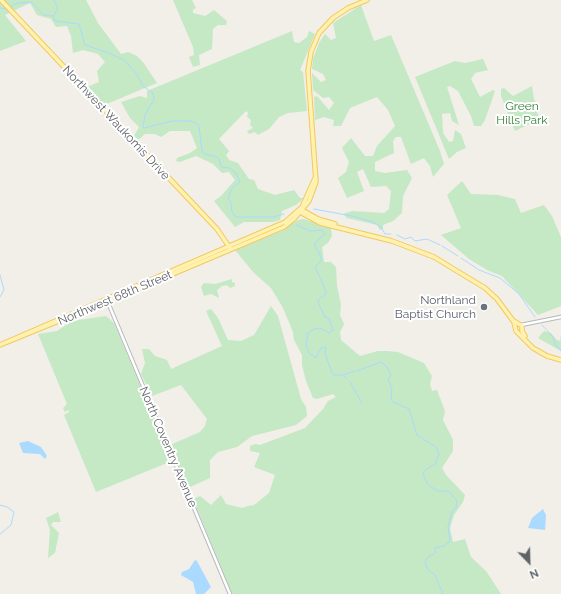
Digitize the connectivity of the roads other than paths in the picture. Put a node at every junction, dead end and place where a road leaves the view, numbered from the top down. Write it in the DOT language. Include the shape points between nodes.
graph roads {
  1 [pos="1,0"];
  2 [pos="367,0"];
  3 [pos="301,210"];
  4 [pos="308,218"];
  5 [pos="294,219"];
  6 [pos="339,226"];
  7 [pos="230,247"];
  8 [pos="107,301"];
  9 [pos="500,304"];
  10 [pos="561,317"];
  11 [pos="520,328"];
  12 [pos="0,345"];
  13 [pos="561,360"];
  14 [pos="230,594"];
  1 -- 7 [label="main road, Northwest Waukomis Drive" via="220,232"];
  2 -- 3 [label="main road" via="340,12 320,33 311,52 308,71 316,168 312,195"];
  3 -- 4 [label="main road"];
  3 -- 5 [label="main road"];
  3 -- 6 [label="main road"];
  3 -- 7 [label="main road" via="279,225"];
  4 -- 5 [label="main road"];
  4 -- 6 [label="main road"];
  5 -- 7 [label="main road" via="284,227"];
  6 -- 9 [label="main road" via="392,241 434,257 485,288"];
  7 -- 8 [label="main road, Northwest 68th Street"];
  8 -- 12 [label="main road, Northwest 68th Street"];
  8 -- 14 [label="street, North Coventry Avenue"];
  9 -- 11 [label="main road"];
  9 -- 11 [label="main road" via="515,327"];
  10 -- 11 [label="street"];
  11 -- 13 [label="main road" via="536,347"];
}
